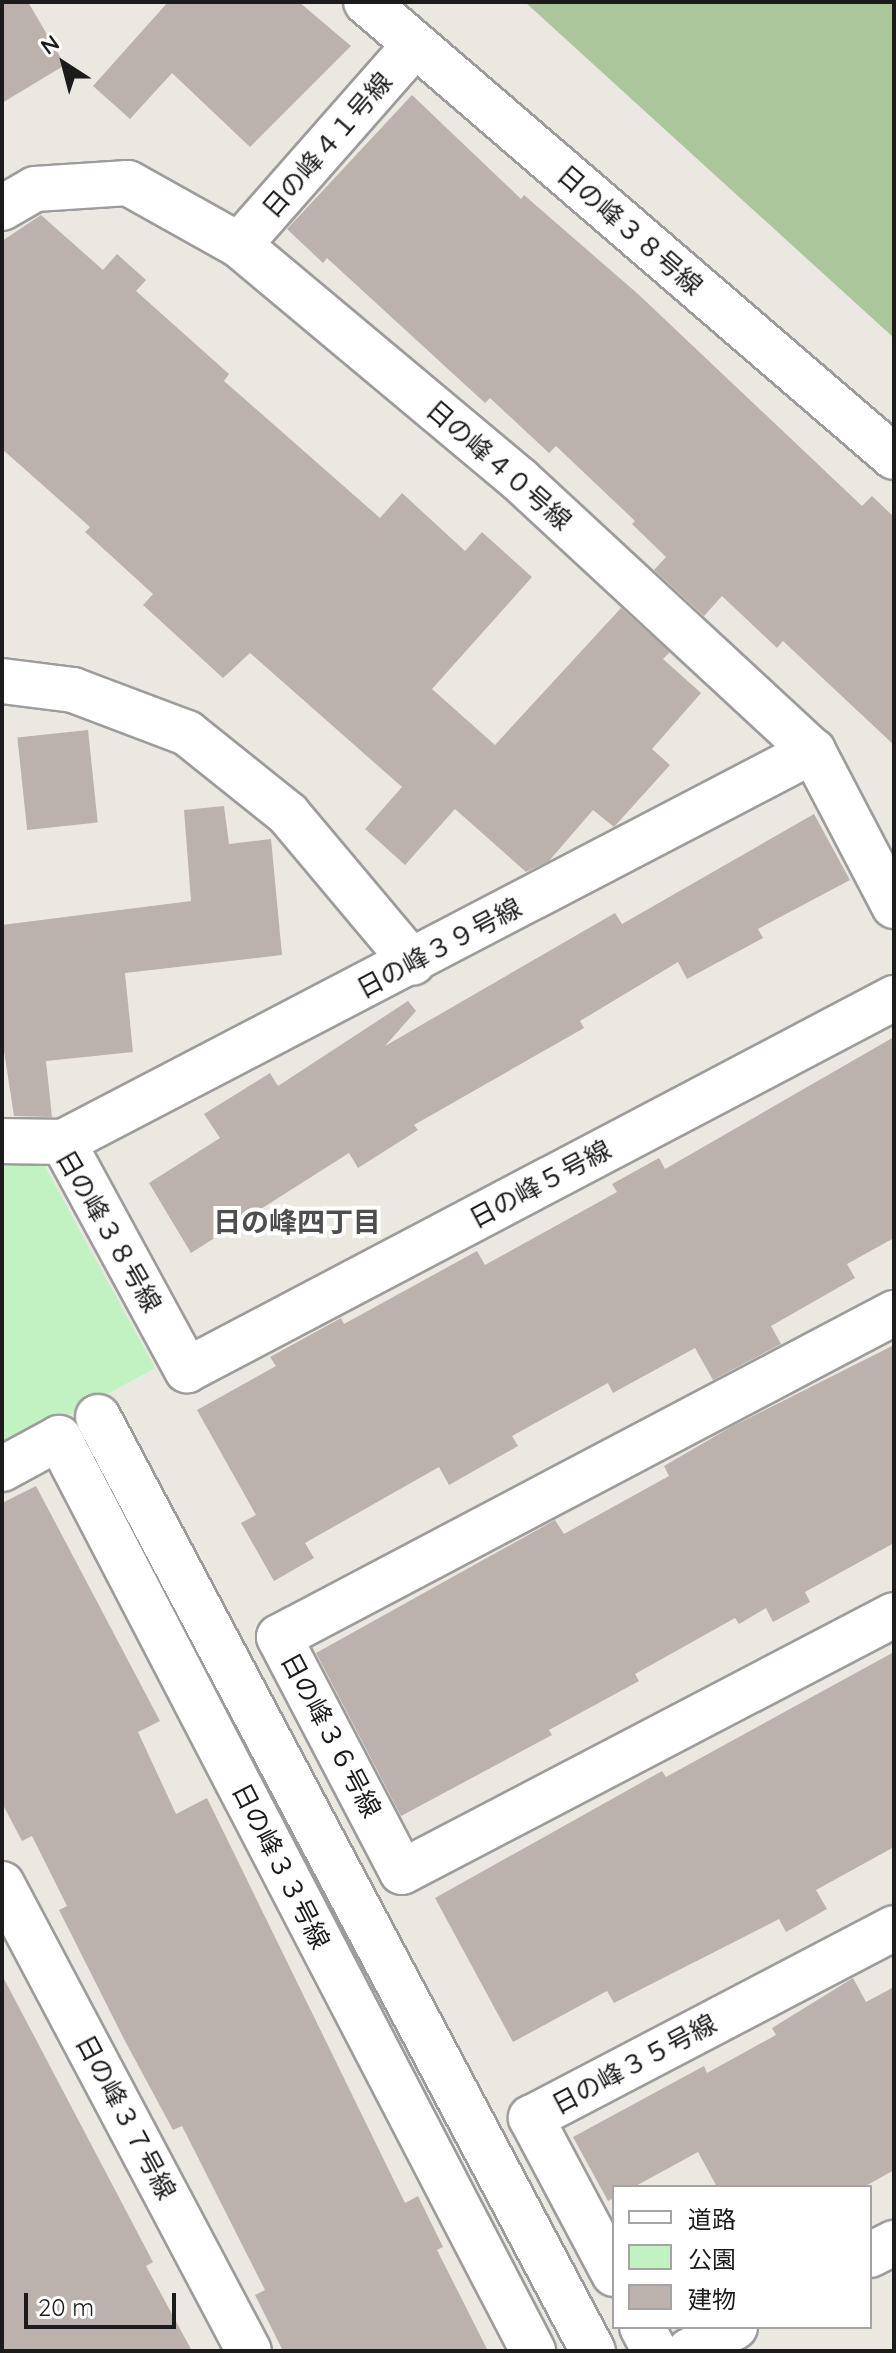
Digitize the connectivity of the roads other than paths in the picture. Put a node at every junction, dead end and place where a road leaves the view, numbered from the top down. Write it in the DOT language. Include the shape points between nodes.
graph roads {
  1 [pos="366,2"];
  2 [pos="415,45"];
  3 [pos="2,208"];
  4 [pos="239,245"];
  5 [pos="894,457"];
  6 [pos="2,681"];
  7 [pos="813,751"];
  8 [pos="894,906"];
  9 [pos="413,963"];
  10 [pos="894,998"];
  11 [pos="2,1141"];
  12 [pos="63,1142"];
  13 [pos="894,1313"];
  14 [pos="187,1370"];
  15 [pos="98,1417"];
  16 [pos="2,1469"];
  17 [pos="894,1615"];
  18 [pos="2,1884"];
  19 [pos="894,1928"];
  20 [pos="894,2243"];
  21 [pos="872,2254"];
  22 [pos="612,2270"];
  23 [pos="643,2329"];
  24 [pos="731,2329"];
  25 [pos="249,2351"];
  26 [pos="533,2351"];
  27 [pos="593,2351"];
  28 [pos="655,2351"];
  29 [pos="689,2351"];
  1 -- 2 [label="street, 日の峰３８号線"];
  2 -- 4 [label="street, 日の峰４１号線"];
  2 -- 5 [label="street, 日の峰３８号線"];
  3 -- 4 [label="street, 日の峰４０号線" via="35,189 128,183"];
  4 -- 7 [label="street, 日の峰４０号線" via="520,480"];
  6 -- 9 [label="street" via="73,690 187,733 288,814"];
  7 -- 8 [label="street, 日の峰４０号線"];
  7 -- 9 [label="street, 日の峰３９号線"];
  9 -- 12 [label="street, 日の峰３９号線"];
  10 -- 14 [label="street, 日の峰５号線"];
  11 -- 12 [label="street, 日の峰３８号線"];
  12 -- 14 [label="street, 日の峰３８号線"];
  13 -- 17 [label="street, 日の峰３６号線" via="279,1637 402,1872"];
  15 -- 27 [label="street"];
  16 -- 26 [label="street, 日の峰３３号線" via="59,1438"];
  18 -- 25 [label="street, 日の峰３７号線"];
  19 -- 22 [label="street, 日の峰３５号線" via="531,2118"];
  20 -- 21 [label="street"];
  23 -- 28 [label="street"];
  24 -- 29 [label="street"];
}
